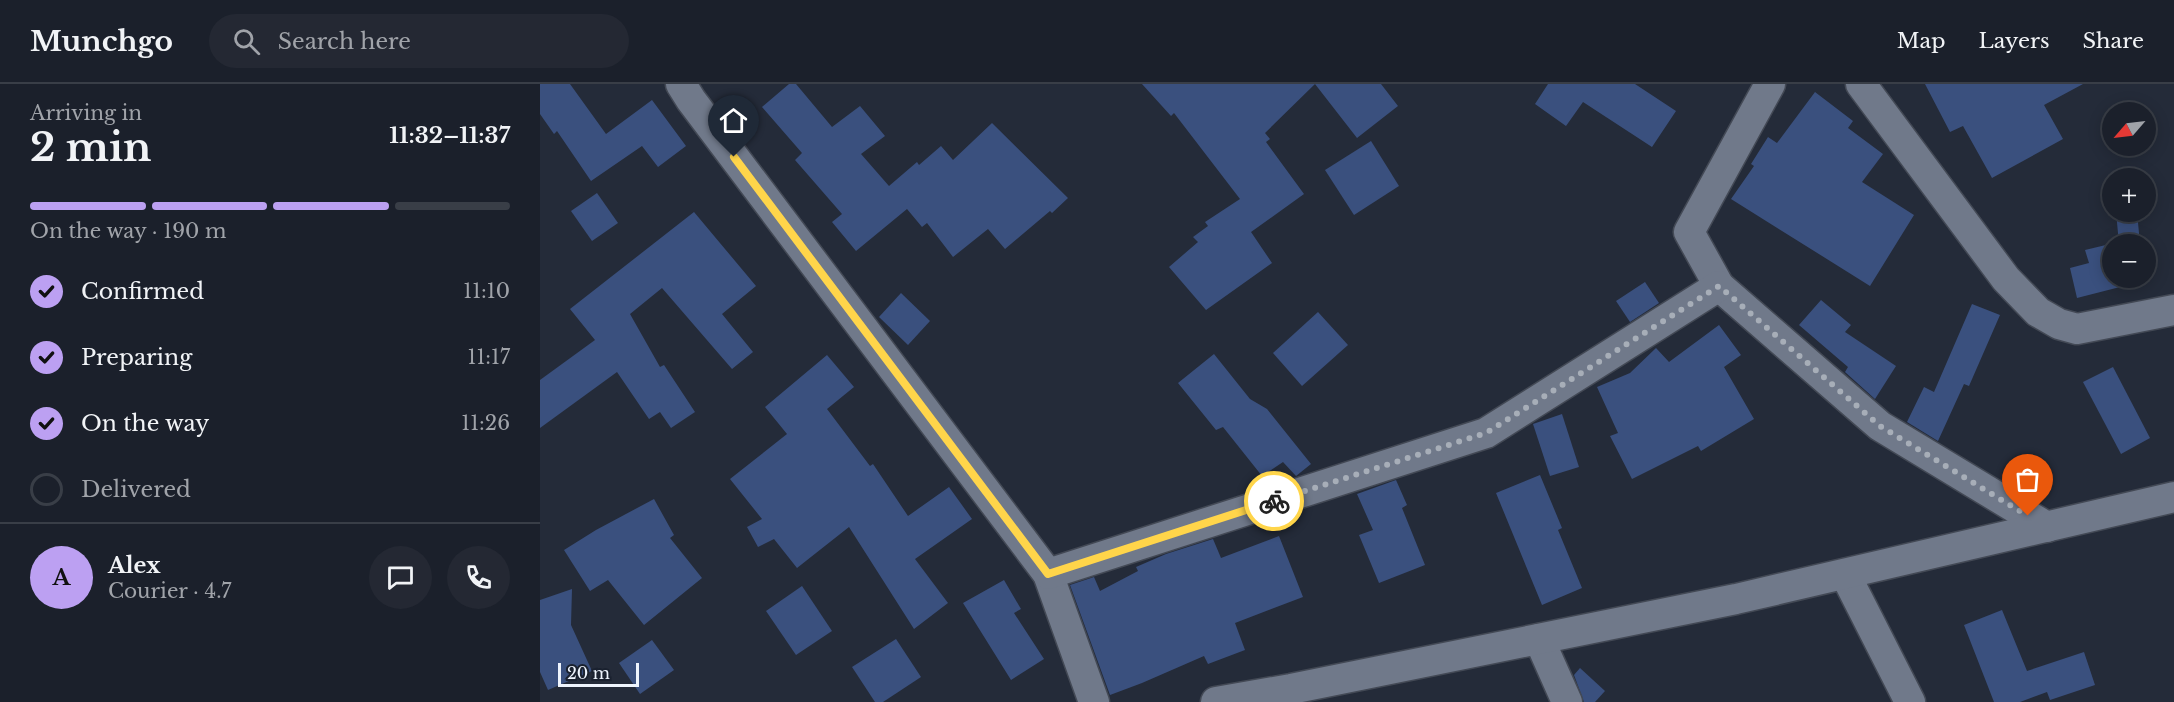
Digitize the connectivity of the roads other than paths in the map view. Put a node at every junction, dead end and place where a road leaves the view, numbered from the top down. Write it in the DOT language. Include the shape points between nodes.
graph roads {
  1 [pos="681,84"];
  2 [pos="1770,84"];
  3 [pos="1861,84"];
  4 [pos="1719,286"];
  5 [pos="2174,310"];
  6 [pos="2174,497"];
  7 [pos="2047,527"];
  8 [pos="1048,574"];
  9 [pos="1845,574"];
  10 [pos="1539,639"];
  11 [pos="1295,695"];
  12 [pos="1095,702"];
  13 [pos="1216,702"];
  14 [pos="1567,702"];
  15 [pos="1910,702"];
  1 -- 8 [label="street"];
  2 -- 4 [label="street" via="1689,232"];
  3 -- 5 [label="street" via="2006,279 2038,312 2077,329"];
  4 -- 7 [label="street" via="1880,426"];
  4 -- 8 [label="street" via="1486,433"];
  6 -- 7 [label="street"];
  7 -- 9 [label="street"];
  8 -- 12 [label="street"];
  9 -- 10 [label="street"];
  9 -- 15 [label="street"];
  10 -- 11 [label="street"];
  10 -- 14 [label="street"];
  11 -- 13 [label="street"];
}
